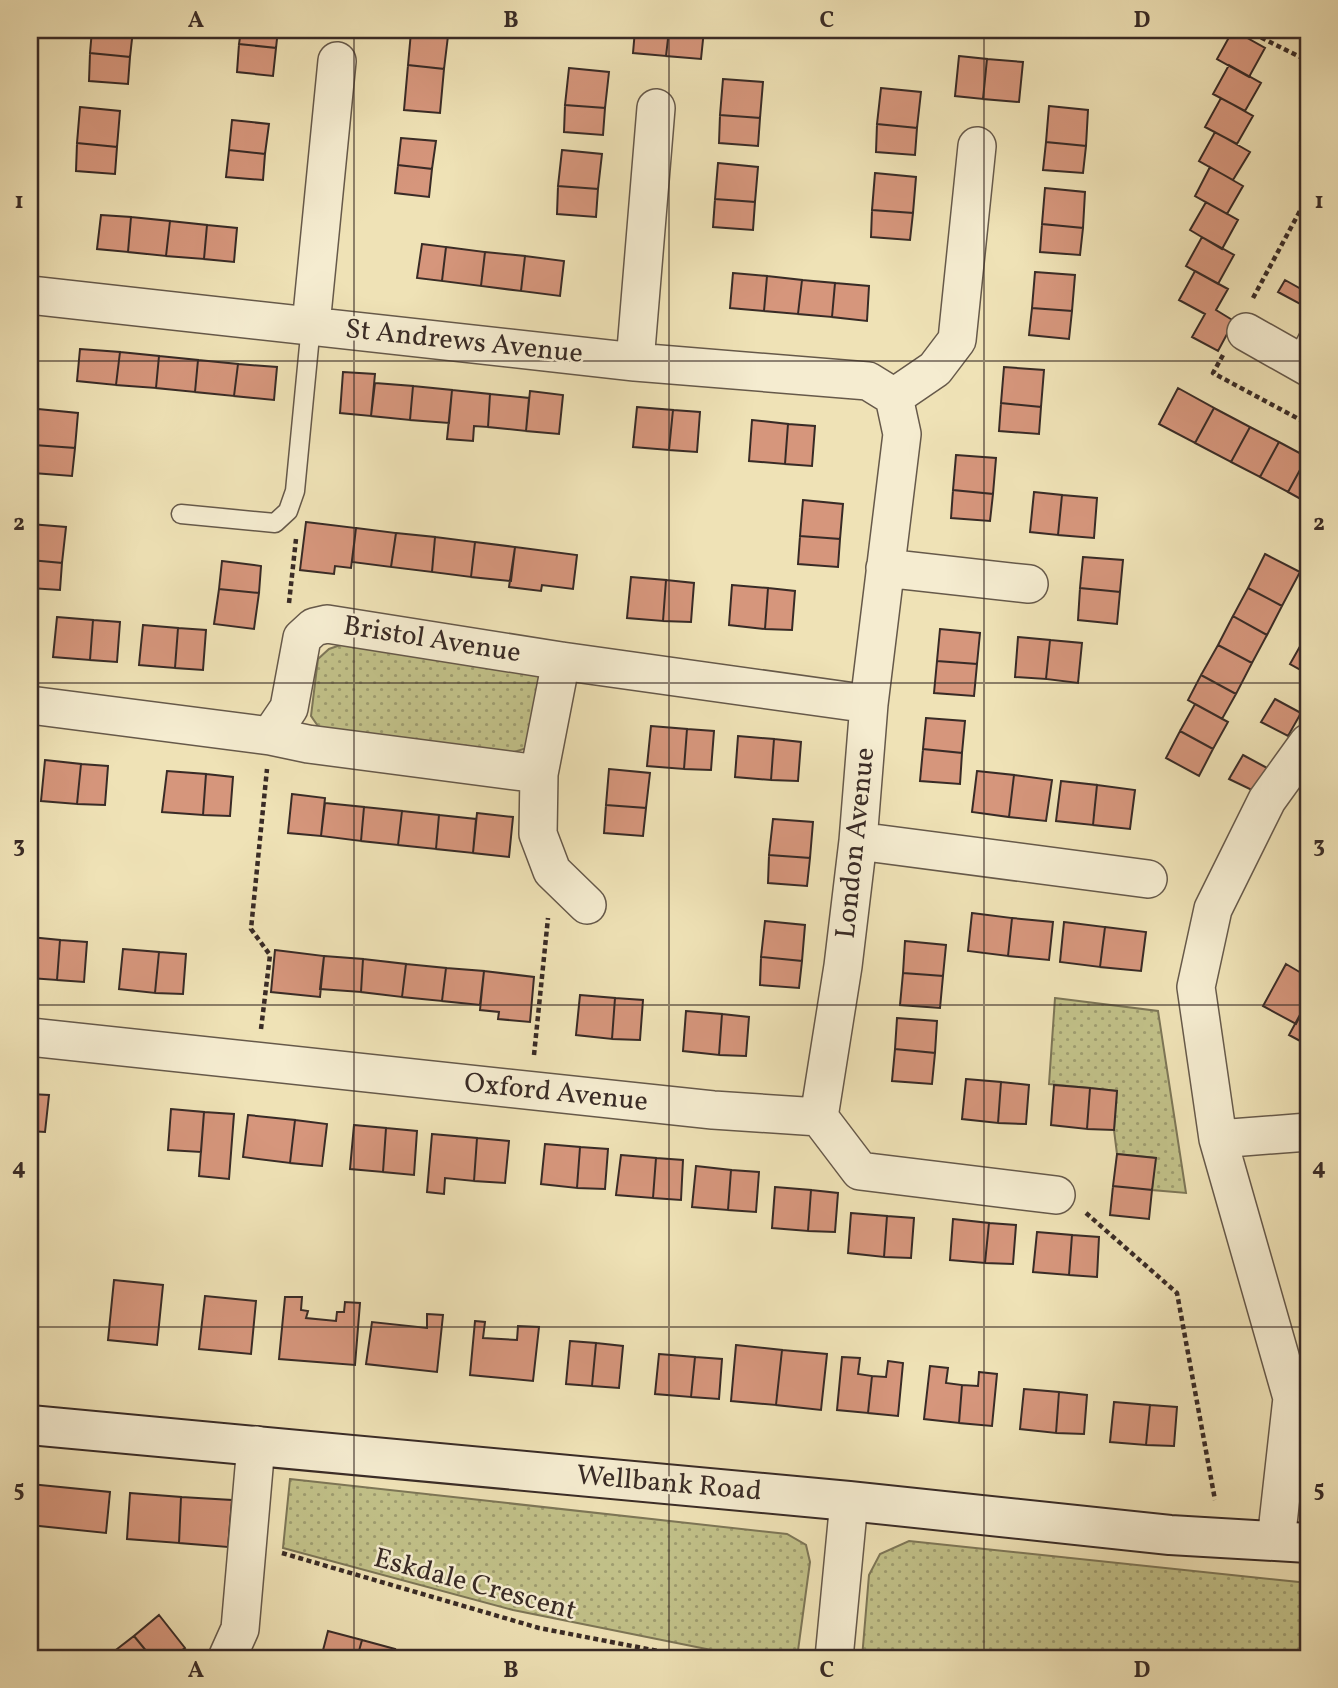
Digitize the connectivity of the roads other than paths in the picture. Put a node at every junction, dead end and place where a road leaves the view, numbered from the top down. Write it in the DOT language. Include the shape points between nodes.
graph roads {
  1 [pos="337,61"];
  2 [pos="656,108"];
  3 [pos="977,146"];
  4 [pos="30,295"];
  5 [pos="311,325"];
  6 [pos="1246,332"];
  7 [pos="1304,355"];
  8 [pos="635,362"];
  9 [pos="894,397"];
  10 [pos="181,514"];
  11 [pos="885,568"];
  12 [pos="1029,584"];
  13 [pos="561,661"];
  14 [pos="869,704"];
  15 [pos="30,705"];
  16 [pos="270,736"];
  17 [pos="1308,743"];
  18 [pos="539,774"];
  19 [pos="858,841"];
  20 [pos="1148,879"];
  21 [pos="587,905"];
  22 [pos="30,1037"];
  23 [pos="819,1117"];
  24 [pos="1308,1132"];
  25 [pos="1218,1139"];
  26 [pos="1056,1195"];
  27 [pos="30,1425"];
  28 [pos="256,1444"];
  29 [pos="849,1501"];
  30 [pos="1292,1542"];
  31 [pos="227,1658"];
  32 [pos="834,1658"];
  1 -- 5 [label="street"];
  2 -- 8 [label="street"];
  3 -- 9 [label="street" via="957,340 935,369"];
  4 -- 5 [label="street, St Andrews Avenue"];
  5 -- 8 [label="street, St Andrews Avenue"];
  5 -- 10 [label="lane" via="295,491 288,511 275,523"];
  6 -- 7 [label="street"];
  8 -- 9 [label="street, St Andrews Avenue" via="868,381"];
  9 -- 11 [label="street, London Avenue" via="902,434"];
  11 -- 12 [label="street"];
  11 -- 14 [label="street, London Avenue"];
  13 -- 14 [label="street, Bristol Avenue"];
  13 -- 16 [label="street, Bristol Avenue" via="327,624 314,627 302,638 289,708"];
  13 -- 18 [label="street"];
  14 -- 19 [label="street, London Avenue"];
  15 -- 16 [label="street"];
  16 -- 18 [label="street"];
  17 -- 25 [label="street" via="1267,800 1213,909 1196,987"];
  18 -- 21 [label="street" via="538,834 552,872"];
  19 -- 20 [label="street"];
  19 -- 23 [label="street, London Avenue"];
  22 -- 23 [label="street, Oxford Avenue" via="713,1110"];
  23 -- 26 [label="street" via="860,1171"];
  24 -- 25 [label="street"];
  25 -- 30 [label="street" via="1292,1398"];
  27 -- 28 [label="street, Wellbank Road"];
  28 -- 29 [label="street, Wellbank Road"];
  28 -- 31 [label="street" via="240,1629"];
  29 -- 30 [label="street, Wellbank Road" via="1170,1535"];
  29 -- 32 [label="street"];
}
